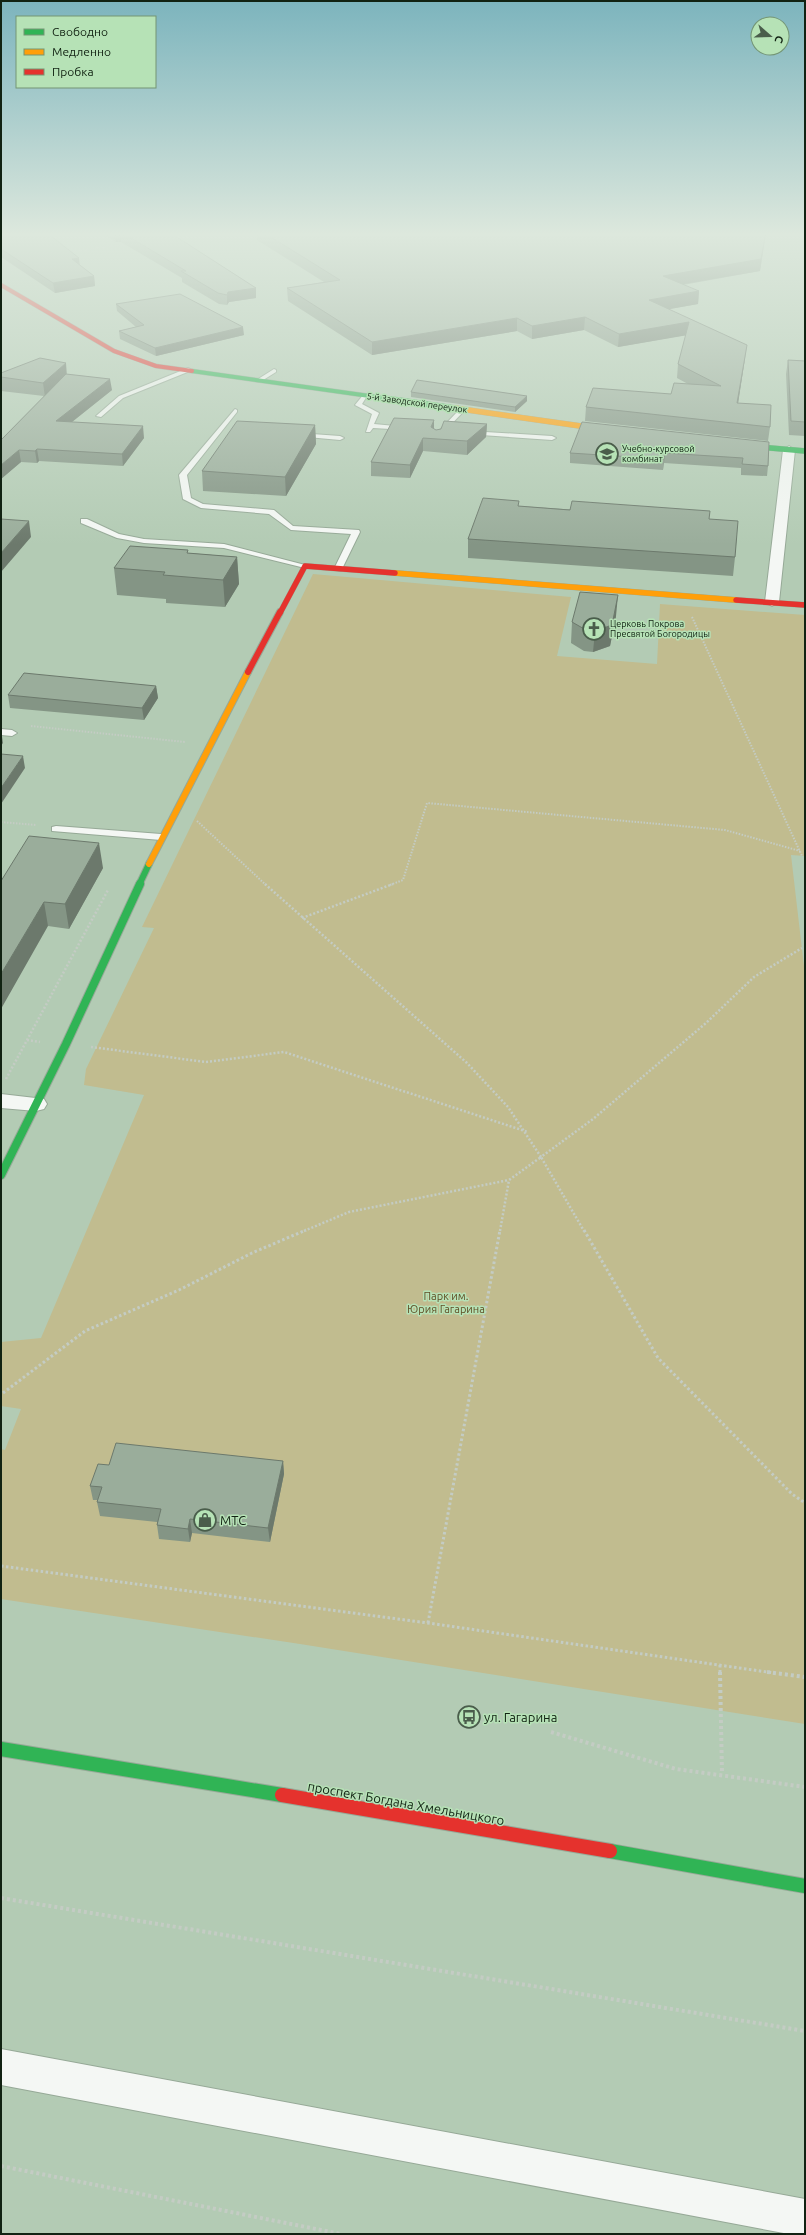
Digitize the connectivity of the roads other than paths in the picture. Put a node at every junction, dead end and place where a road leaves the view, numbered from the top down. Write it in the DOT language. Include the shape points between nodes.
graph roads {
  1 [pos="89,336"];
  2 [pos="188,370"];
  3 [pos="274,371"];
  4 [pos="258,381"];
  5 [pos="364,396"];
  6 [pos="462,410"];
  7 [pos="235,411"];
  8 [pos="99,416"];
  9 [pos="219,429"];
  10 [pos="417,429"];
  11 [pos="234,430"];
  12 [pos="616,430"];
  13 [pos="436,431"];
  14 [pos="287,434"];
  15 [pos="340,438"];
  16 [pos="552,438"];
  17 [pos="436,440"];
  18 [pos="730,444"];
  19 [pos="789,450"];
  20 [pos="805,451"];
  21 [pos="84,521"];
  22 [pos="305,566"];
  23 [pos="338,569"];
  24 [pos="772,602"];
  25 [pos="805,605"];
  26 [pos="1,732"];
  27 [pos="12,733"];
  28 [pos="56,830"];
  29 [pos="161,838"];
  30 [pos="3,1091"];
  31 [pos="36,1104"];
  32 [pos="1,1174"];
  33 [pos="1,1749"];
  34 [pos="805,1886"];
  35 [pos="1,2067"];
  36 [pos="805,2218"];
  1 -- 2 [label="street, 5-й Заводской переулок" via="114,351 156,366"];
  2 -- 4 [label="street, 5-й Заводской переулок"];
  2 -- 8 [label="lane" via="121,397"];
  3 -- 4 [label="lane"];
  4 -- 5 [label="street, 5-й Заводской переулок"];
  5 -- 6 [label="street, 5-й Заводской переулок"];
  5 -- 10 [label="lane" via="358,405 376,413 369,428"];
  6 -- 12 [label="street, 5-й Заводской переулок"];
  6 -- 13 [label="lane"];
  7 -- 9 [label="lane"];
  9 -- 11 [label="lane"];
  9 -- 23 [label="lane" via="183,475 187,499 201,506 271,512 291,528 356,532"];
  13 -- 16 [label="lane"];
  13 -- 17 [label="lane"];
  14 -- 15 [label="lane"];
  18 -- 19 [label="street"];
  19 -- 20 [label="street"];
  19 -- 24 [label="street"];
  21 -- 22 [label="lane" via="117,536 144,541 224,546"];
  22 -- 23 [label="street"];
  22 -- 29 [label="street"];
  23 -- 24 [label="street"];
  24 -- 25 [label="street"];
  26 -- 27 [label="lane"];
  28 -- 29 [label="lane"];
  29 -- 31 [label="street"];
  30 -- 31 [label="street"];
  31 -- 32 [label="street"];
  33 -- 34 [label="street, проспект Богдана Хмельницкого" via="449,1822"];
  35 -- 36 [label="street"];
}
